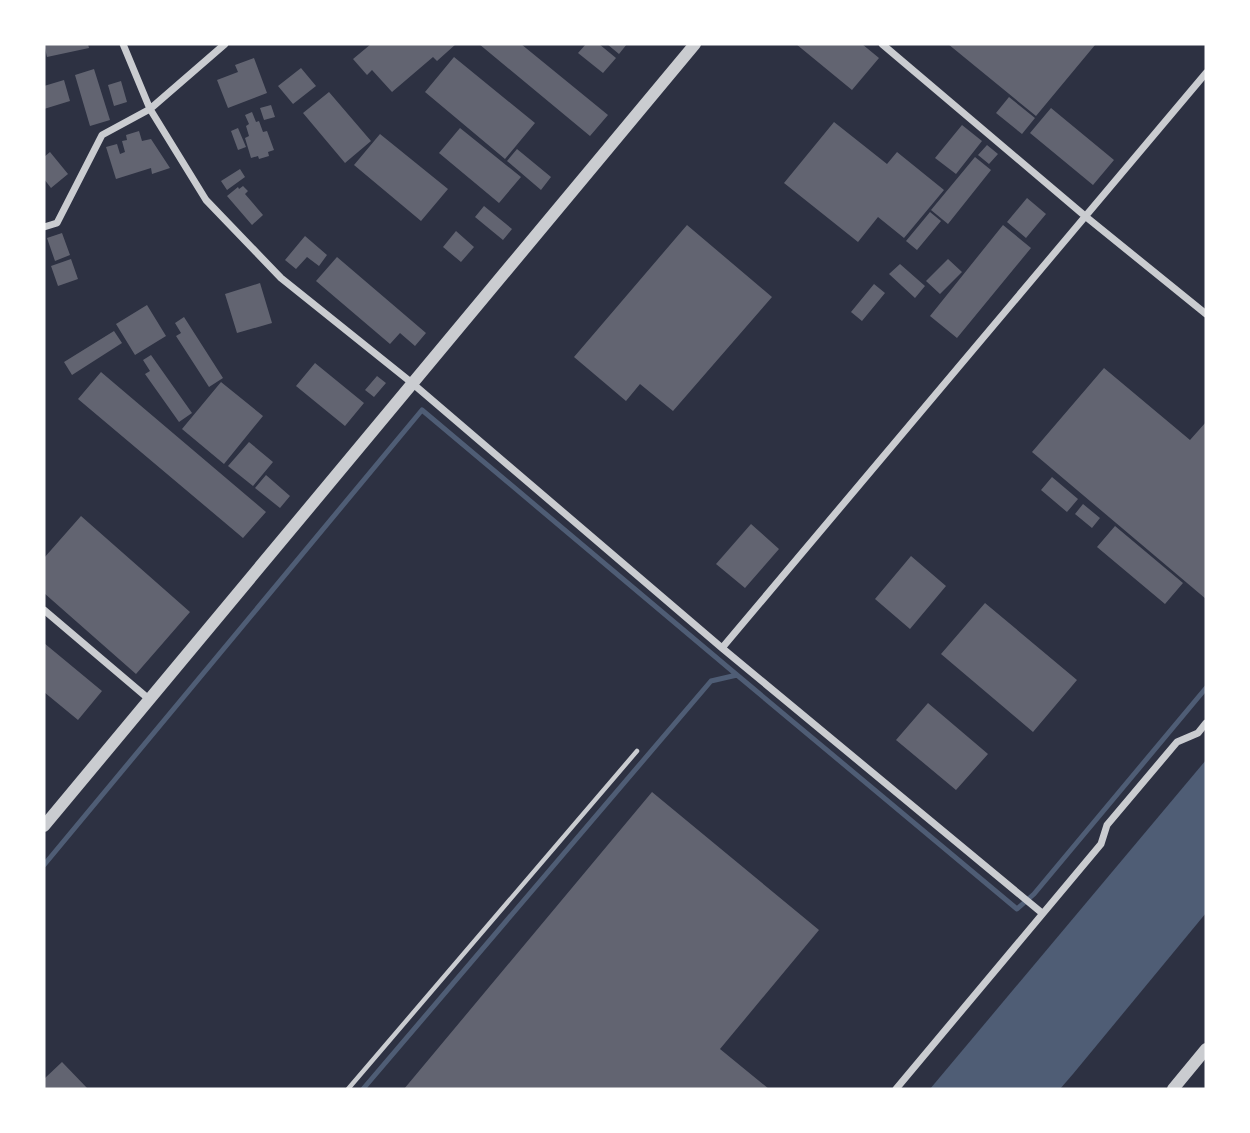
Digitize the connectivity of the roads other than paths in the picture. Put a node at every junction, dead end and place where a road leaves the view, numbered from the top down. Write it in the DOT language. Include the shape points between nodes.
graph roads {
  1 [pos="123,44"];
  2 [pos="225,44"];
  3 [pos="695,44"];
  4 [pos="882,44"];
  5 [pos="1206,73"];
  6 [pos="150,109"];
  7 [pos="1085,216"];
  8 [pos="44,227"];
  9 [pos="1206,314"];
  10 [pos="412,383"];
  11 [pos="44,610"];
  12 [pos="722,648"];
  13 [pos="150,701"];
  14 [pos="1206,723"];
  15 [pos="637,751"];
  16 [pos="44,826"];
  17 [pos="1042,914"];
  18 [pos="1206,1049"];
  19 [pos="348,1089"];
  20 [pos="895,1089"];
  21 [pos="1173,1089"];
  1 -- 6 [label="street"];
  2 -- 6 [label="street"];
  3 -- 10 [label="street"];
  4 -- 7 [label="street"];
  5 -- 7 [label="street"];
  6 -- 8 [label="street" via="102,135 57,223"];
  6 -- 10 [label="street" via="206,200 281,278"];
  7 -- 9 [label="street"];
  7 -- 12 [label="street"];
  10 -- 12 [label="street"];
  10 -- 13 [label="street"];
  11 -- 13 [label="street"];
  12 -- 17 [label="street"];
  13 -- 16 [label="street"];
  14 -- 17 [label="street" via="1198,733 1177,742 1107,825 1101,844"];
  15 -- 19 [label="lane"];
  17 -- 20 [label="street"];
  18 -- 21 [label="street"];
}
